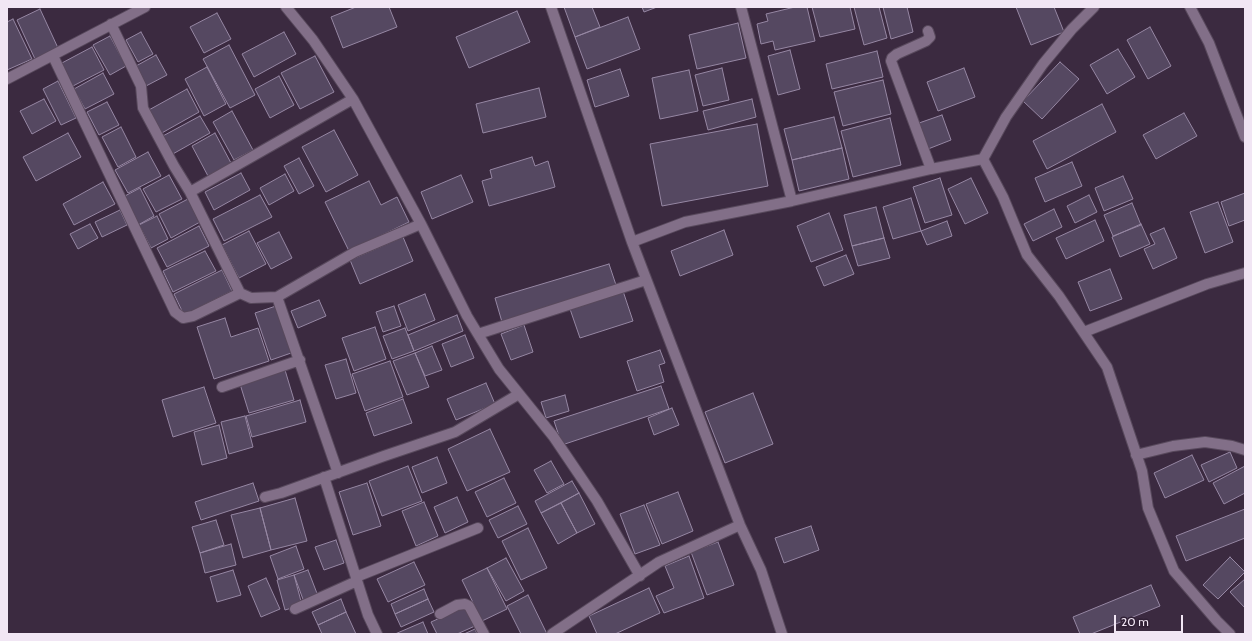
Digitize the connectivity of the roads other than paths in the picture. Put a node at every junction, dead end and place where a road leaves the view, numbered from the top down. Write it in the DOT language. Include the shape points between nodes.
graph roads {
  1 [pos="145,7"];
  2 [pos="286,7"];
  3 [pos="551,7"];
  4 [pos="741,7"];
  5 [pos="1094,7"];
  6 [pos="1190,7"];
  7 [pos="111,24"];
  8 [pos="928,31"];
  9 [pos="52,56"];
  10 [pos="7,79"];
  11 [pos="353,99"];
  12 [pos="1245,137"];
  13 [pos="983,159"];
  14 [pos="932,169"];
  15 [pos="190,192"];
  16 [pos="792,201"];
  17 [pos="421,224"];
  18 [pos="632,242"];
  19 [pos="1245,273"];
  20 [pos="646,280"];
  21 [pos="240,294"];
  22 [pos="277,297"];
  23 [pos="1084,332"];
  24 [pos="478,334"];
  25 [pos="300,360"];
  26 [pos="222,386"];
  27 [pos="519,394"];
  28 [pos="1245,450"];
  29 [pos="1136,455"];
  30 [pos="338,473"];
  31 [pos="324,477"];
  32 [pos="265,497"];
  33 [pos="740,525"];
  34 [pos="478,528"];
  35 [pos="640,576"];
  36 [pos="356,579"];
  37 [pos="295,609"];
  38 [pos="440,614"];
  39 [pos="377,634"];
  40 [pos="484,634"];
  41 [pos="552,634"];
  42 [pos="782,634"];
  43 [pos="1230,634"];
  1 -- 7 [label="street"];
  2 -- 11 [label="street" via="313,40"];
  3 -- 18 [label="street"];
  4 -- 16 [label="street"];
  5 -- 13 [label="street" via="1043,64 1006,117"];
  6 -- 12 [label="street" via="1210,43"];
  7 -- 9 [label="street"];
  7 -- 15 [label="street" via="140,86 143,108"];
  8 -- 14 [label="street" via="930,37 926,41 897,54 891,61"];
  9 -- 10 [label="street"];
  9 -- 21 [label="street" via="176,312 183,318 193,316"];
  11 -- 15 [label="street"];
  11 -- 17 [label="street"];
  13 -- 14 [label="street"];
  13 -- 23 [label="street" via="1003,197 1027,255"];
  14 -- 16 [label="street"];
  15 -- 21 [label="street"];
  16 -- 18 [label="street" via="685,222"];
  17 -- 22 [label="street" via="355,252"];
  17 -- 24 [label="street"];
  18 -- 20 [label="street"];
  19 -- 23 [label="street" via="1207,284"];
  20 -- 24 [label="street"];
  20 -- 33 [label="street"];
  21 -- 22 [label="street" via="251,298"];
  22 -- 25 [label="street"];
  23 -- 29 [label="street" via="1107,367"];
  24 -- 27 [label="street" via="499,369"];
  25 -- 26 [label="street"];
  25 -- 30 [label="street"];
  27 -- 30 [label="street" via="455,432"];
  27 -- 35 [label="street" via="553,436 597,502"];
  28 -- 29 [label="street" via="1205,442"];
  29 -- 43 [label="street" via="1142,471 1148,508 1174,571"];
  30 -- 31 [label="street"];
  31 -- 32 [label="street"];
  31 -- 36 [label="street"];
  33 -- 35 [label="street" via="660,562"];
  33 -- 42 [label="street" via="761,570"];
  34 -- 36 [label="street"];
  35 -- 41 [label="street"];
  36 -- 37 [label="street"];
  36 -- 39 [label="street"];
  38 -- 40 [label="street" via="465,604 469,606"];
}
